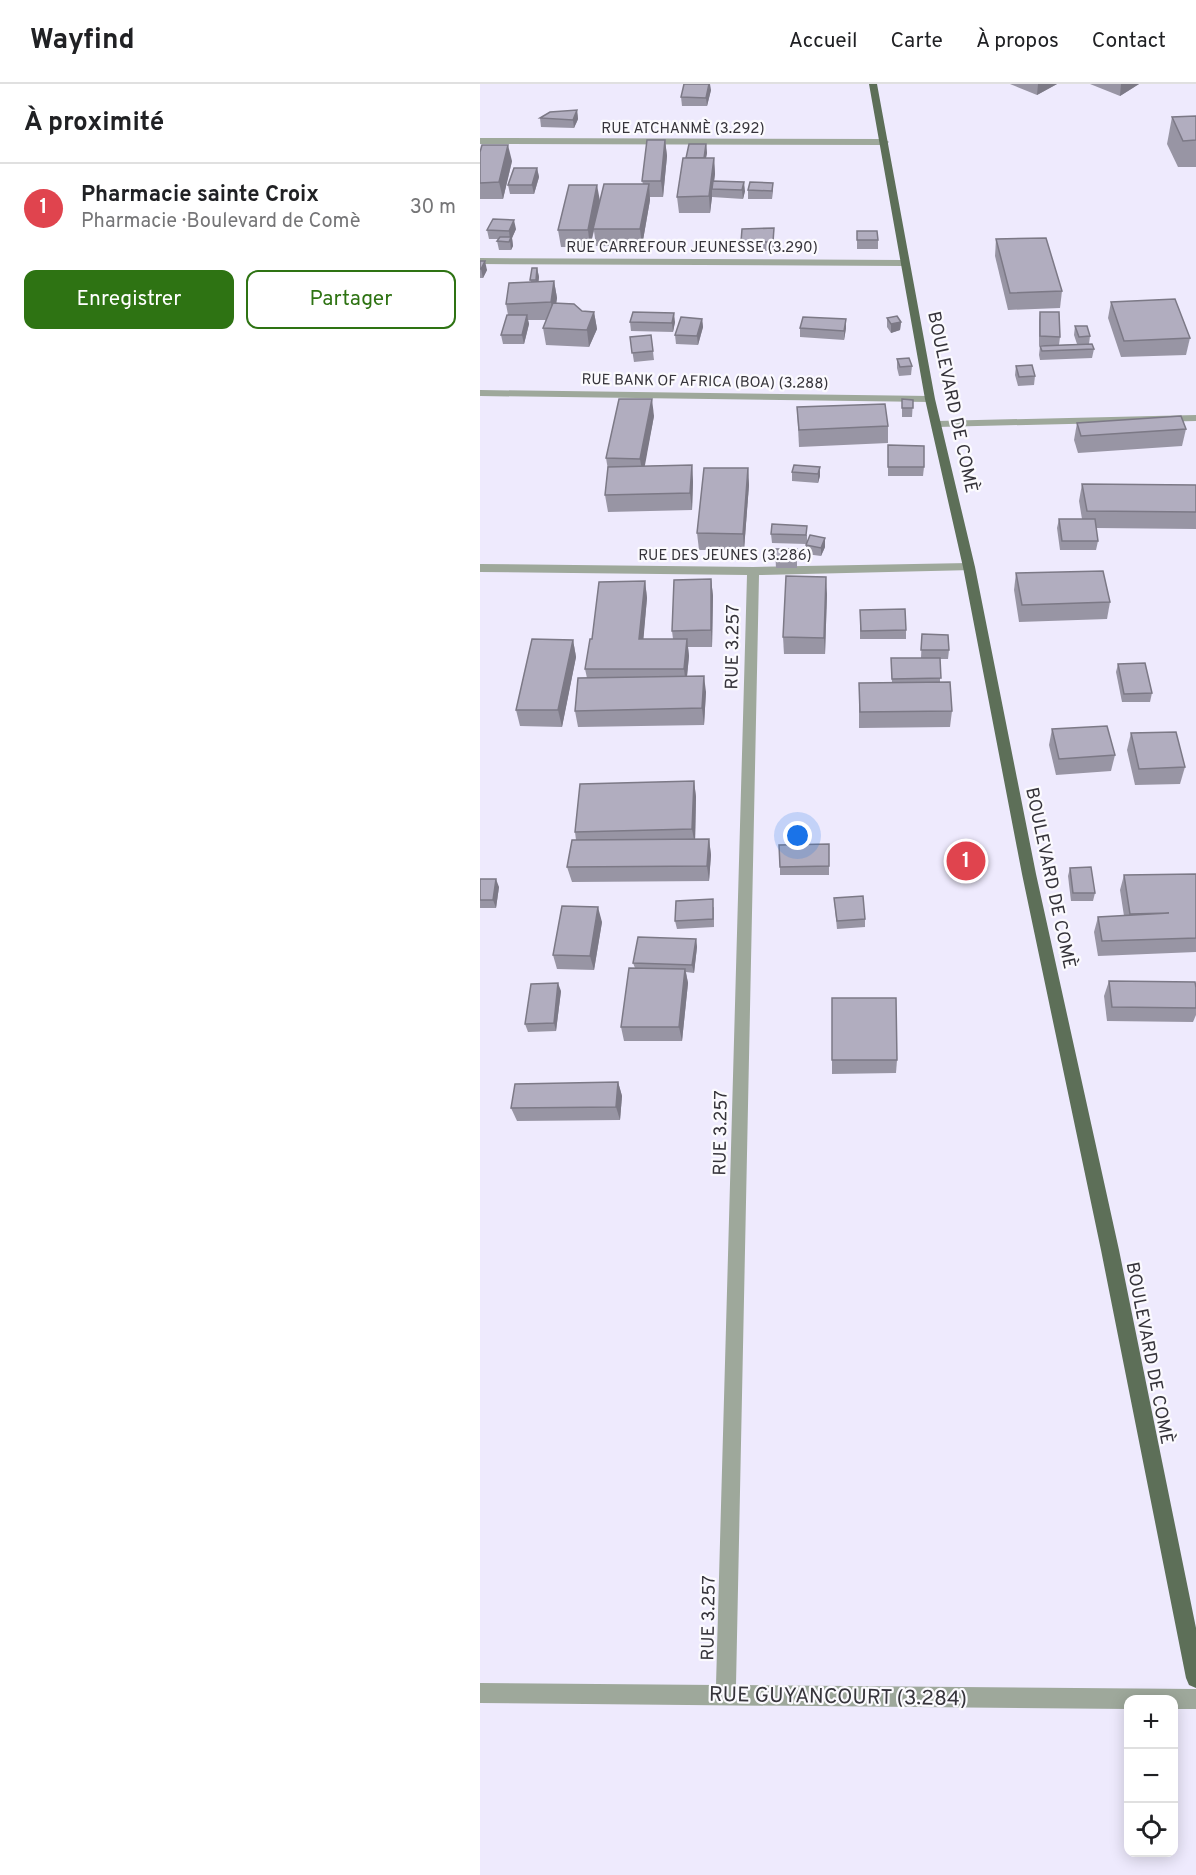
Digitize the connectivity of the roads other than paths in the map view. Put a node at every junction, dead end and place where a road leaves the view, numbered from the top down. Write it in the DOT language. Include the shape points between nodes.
graph roads {
  1 [pos="873,84"];
  2 [pos="480,141"];
  3 [pos="885,142"];
  4 [pos="480,261"];
  5 [pos="904,263"];
  6 [pos="480,393"];
  7 [pos="930,399"];
  8 [pos="1196,418"];
  9 [pos="937,424"];
  10 [pos="969,567"];
  11 [pos="480,568"];
  12 [pos="753,571"];
  13 [pos="1196,1678"];
  14 [pos="480,1693"];
  15 [pos="726,1695"];
  16 [pos="1196,1699"];
  1 -- 3 [label="main road, BOULEVARD DE COMÈ"];
  2 -- 3 [label="street, RUE ATCHANMÈ (3.292)"];
  3 -- 5 [label="main road, BOULEVARD DE COMÈ"];
  4 -- 5 [label="street, RUE CARREFOUR JEUNESSE (3.290)"];
  5 -- 7 [label="main road, BOULEVARD DE COMÈ"];
  6 -- 7 [label="street, RUE BANK OF AFRICA (BOA) (3.288)"];
  7 -- 9 [label="main road, BOULEVARD DE COMÈ"];
  8 -- 9 [label="street"];
  9 -- 10 [label="main road, BOULEVARD DE COMÈ"];
  10 -- 12 [label="street, RUE DES JEUNES (3.286)"];
  10 -- 13 [label="main road, BOULEVARD DE COMÈ"];
  11 -- 12 [label="street, RUE DES JEUNES (3.286)"];
  12 -- 15 [label="street, RUE 3.257"];
  14 -- 15 [label="street, RUE GUYANCOURT (3.284)"];
  15 -- 16 [label="street, RUE GUYANCOURT (3.284)"];
}
